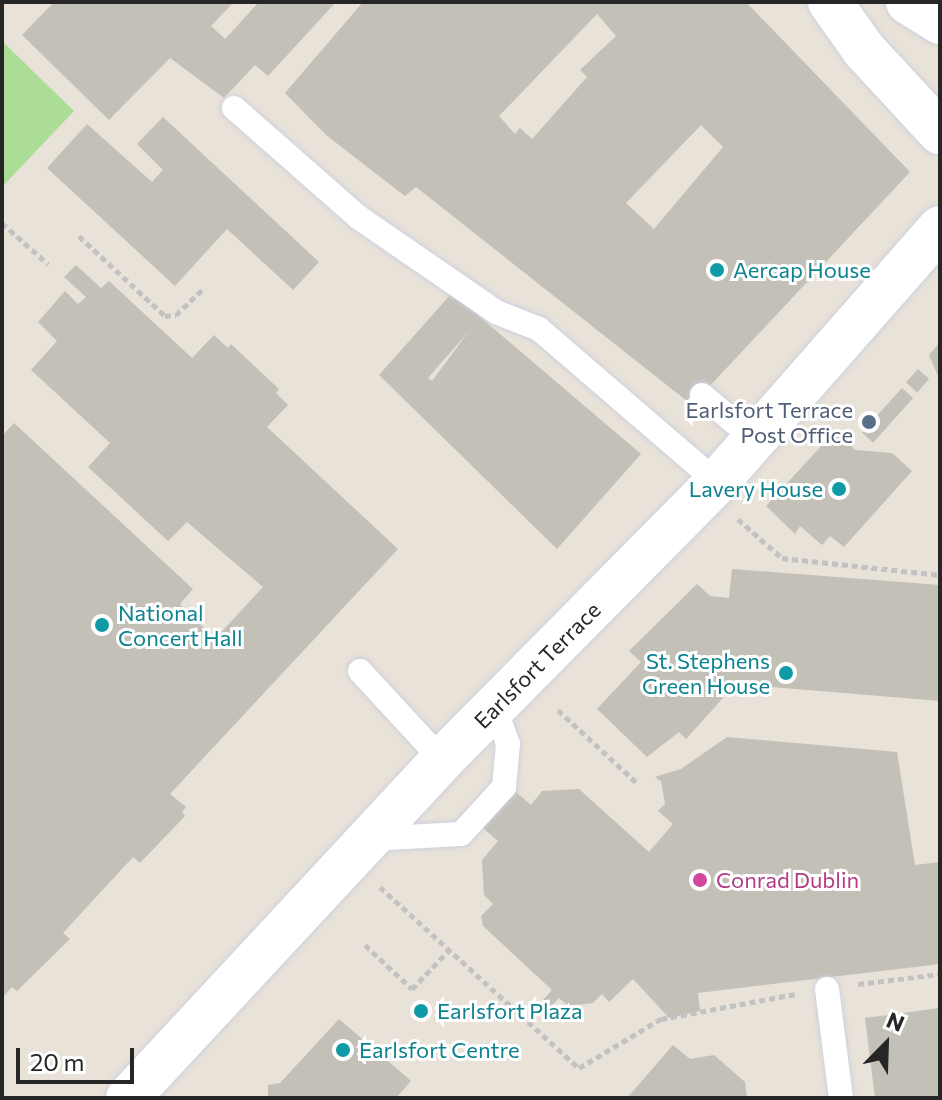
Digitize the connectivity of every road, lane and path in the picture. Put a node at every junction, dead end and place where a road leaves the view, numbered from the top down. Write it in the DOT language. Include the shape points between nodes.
graph roads {
  1 [pos="830,2"];
  2 [pos="908,2"];
  3 [pos="940,22"];
  4 [pos="234,108"];
  5 [pos="940,132"];
  6 [pos="2,223"];
  7 [pos="940,228"];
  8 [pos="79,236"];
  9 [pos="48,264"];
  10 [pos="205,287"];
  11 [pos="702,395"];
  12 [pos="754,439"];
  13 [pos="727,500"];
  14 [pos="940,575"];
  15 [pos="360,671"];
  16 [pos="495,708"];
  17 [pos="558,710"];
  18 [pos="442,760"];
  19 [pos="636,782"];
  20 [pos="369,839"];
  21 [pos="411,913"];
  22 [pos="365,945"];
  23 [pos="451,948"];
  24 [pos="940,974"];
  25 [pos="827,989"];
  26 [pos="128,1098"];
  27 [pos="841,1098"];
  1 -- 5 [label="main road" via="864,50"];
  2 -- 3 [label="main road"];
  4 -- 13 [label="lane" via="358,217 496,312 539,329"];
  6 -- 9 [label="path"];
  7 -- 12 [label="main road, Earlsfort Terrace"];
  8 -- 10 [label="path" via="165,316 176,315"];
  11 -- 12 [label="lane"];
  12 -- 13 [label="main road, Earlsfort Terrace"];
  13 -- 14 [label="path" via="782,558"];
  13 -- 16 [label="main road, Earlsfort Terrace"];
  15 -- 18 [label="lane"];
  16 -- 18 [label="main road, Earlsfort Terrace"];
  16 -- 20 [label="lane" via="508,744 504,787 461,834"];
  17 -- 19 [label="path"];
  18 -- 20 [label="main road, Earlsfort Terrace"];
  20 -- 26 [label="main road, Earlsfort Terrace"];
  21 -- 23 [label="path"];
  22 -- 23 [label="path" via="412,989"];
  23 -- 25 [label="path" via="579,1068 661,1019"];
  24 -- 25 [label="path"];
  25 -- 27 [label="lane"];
}
